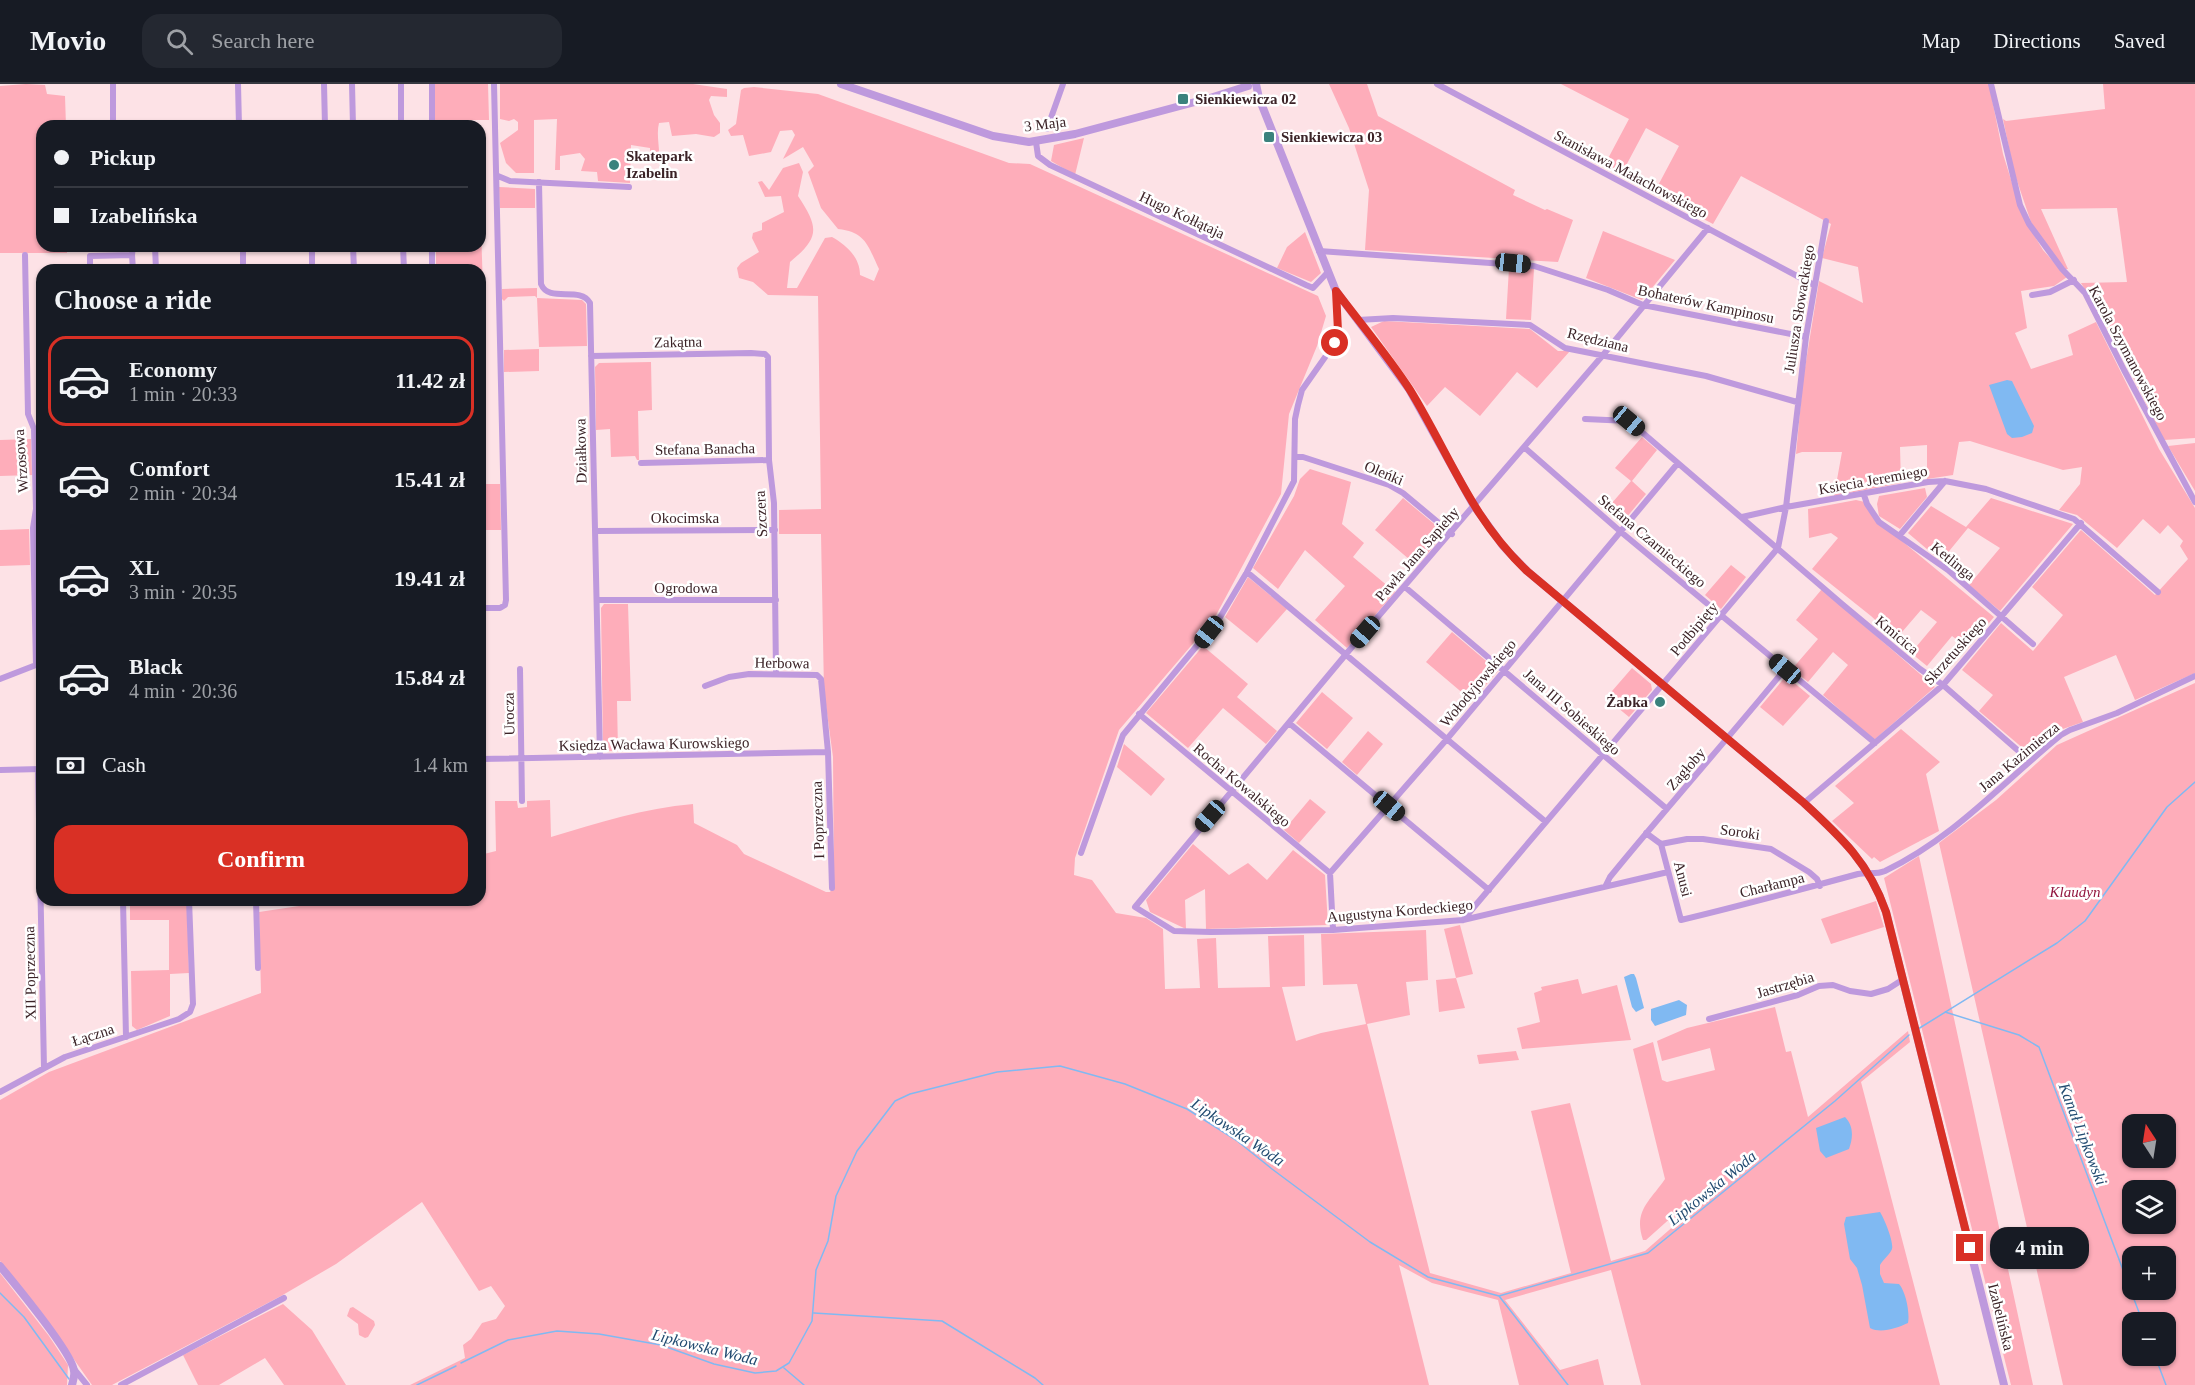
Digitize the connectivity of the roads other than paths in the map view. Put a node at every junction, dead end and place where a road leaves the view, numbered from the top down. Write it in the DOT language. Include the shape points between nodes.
graph roads {
  1 [pos="113,84"];
  2 [pos="238,84"];
  3 [pos="324,84"];
  4 [pos="352,84"];
  5 [pos="401,84"];
  6 [pos="432,84"];
  7 [pos="494,84"];
  8 [pos="841,84"];
  9 [pos="1063,84"];
  10 [pos="1235,84"];
  11 [pos="1437,84"];
  12 [pos="1991,84"];
  13 [pos="1250,85"];
  14 [pos="1221,95"];
  15 [pos="113,120"];
  16 [pos="239,120"];
  17 [pos="325,120"];
  18 [pos="352,120"];
  19 [pos="401,120"];
  20 [pos="432,120"];
  21 [pos="1047,129"];
  22 [pos="1036,142"];
  23 [pos="498,176"];
  24 [pos="539,182"];
  25 [pos="629,187"];
  26 [pos="1826,220"];
  27 [pos="1708,228"];
  28 [pos="1319,251"];
  29 [pos="132,252"];
  30 [pos="25,255"];
  31 [pos="132,255"];
  32 [pos="90,264"];
  33 [pos="133,264"];
  34 [pos="1328,272"];
  35 [pos="2074,280"];
  36 [pos="1814,285"];
  37 [pos="1336,291"];
  38 [pos="2032,295"];
  39 [pos="1643,305"];
  40 [pos="1358,320"];
  41 [pos="1806,337"];
  42 [pos="765,354"];
  43 [pos="1604,355"];
  44 [pos="591,356"];
  45 [pos="1797,402"];
  46 [pos="1585,420"];
  47 [pos="1525,448"];
  48 [pos="1295,457"];
  49 [pos="769,460"];
  50 [pos="641,463"];
  51 [pos="1678,463"];
  52 [pos="1945,481"];
  53 [pos="1864,495"];
  54 [pos="2195,502"];
  55 [pos="1474,507"];
  56 [pos="1786,507"];
  57 [pos="36,509"];
  58 [pos="36,509"];
  59 [pos="1742,517"];
  60 [pos="2081,523"];
  61 [pos="774,530"];
  62 [pos="595,531"];
  63 [pos="1621,532"];
  64 [pos="1452,534"];
  65 [pos="1900,535"];
  66 [pos="1778,548"];
  67 [pos="1247,572"];
  68 [pos="1405,587"];
  69 [pos="2158,592"];
  70 [pos="36,596"];
  71 [pos="597,600"];
  72 [pos="776,600"];
  73 [pos="1563,601"];
  74 [pos="486,608"];
  75 [pos="1721,615"];
  76 [pos="2001,617"];
  77 [pos="2033,644"];
  78 [pos="1346,656"];
  79 [pos="36,666"];
  80 [pos="520,669"];
  81 [pos="1785,669"];
  82 [pos="1505,670"];
  83 [pos="776,674"];
  84 [pos="2195,676"];
  85 [pos="0,679"];
  86 [pos="1662,685"];
  87 [pos="1943,685"];
  88 [pos="705,686"];
  89 [pos="1139,714"];
  90 [pos="1290,723"];
  91 [pos="1447,739"];
  92 [pos="1727,740"];
  93 [pos="1875,743"];
  94 [pos="828,752"];
  95 [pos="1602,754"];
  96 [pos="600,757"];
  97 [pos="486,759"];
  98 [pos="522,759"];
  99 [pos="2030,761"];
  100 [pos="36,769"];
  101 [pos="0,770"];
  102 [pos="1232,790"];
  103 [pos="522,801"];
  104 [pos="1804,803"];
  105 [pos="1389,806"];
  106 [pos="1667,809"];
  107 [pos="1545,822"];
  108 [pos="1646,833"];
  109 [pos="1661,844"];
  110 [pos="1082,853"];
  111 [pos="1668,872"];
  112 [pos="1330,873"];
  113 [pos="1869,873"];
  114 [pos="1606,885"];
  115 [pos="1820,886"];
  116 [pos="832,888"];
  117 [pos="1489,890"];
  118 [pos="42,906"];
  119 [pos="123,906"];
  120 [pos="189,906"];
  121 [pos="256,906"];
  122 [pos="1135,907"];
  123 [pos="1462,920"];
  124 [pos="1681,920"];
  125 [pos="1333,930"];
  126 [pos="258,968"];
  127 [pos="1902,980"];
  128 [pos="1708,1019"];
  129 [pos="126,1037"];
  130 [pos="44,1068"];
  131 [pos="0,1092"];
  132 [pos="0,1266"];
  133 [pos="284,1298"];
  134 [pos="74,1369"];
  135 [pos="73,1382"];
  136 [pos="87,1385"];
  137 [pos="121,1385"];
  138 [pos="2004,1385"];
  1 -- 15 [label="street"];
  2 -- 16 [label="street"];
  3 -- 17 [label="street"];
  4 -- 18 [label="street"];
  5 -- 19 [label="street"];
  6 -- 20 [label="street"];
  7 -- 23 [label="street"];
  8 -- 22 [label="street, 3 Maja" via="1005,140"];
  9 -- 21 [label="street"];
  10 -- 14 [label="street, 3 Maja"];
  11 -- 27 [label="street, Stanisława Małachowskiego"];
  12 -- 35 [label="street, Karola Szymanowskiego" via="2020,205 2042,244"];
  13 -- 14 [label="street, 3 Maja"];
  13 -- 28 [label="street, Izabelińska"];
  14 -- 22 [label="street, 3 Maja"];
  22 -- 34 [label="street, Hugo Kołłątaja" via="1038,156 1050,165 1306,285 1313,288"];
  23 -- 24 [label="street" via="510,181"];
  23 -- 74 [label="street" via="506,600 500,608"];
  24 -- 25 [label="street"];
  24 -- 44 [label="street, Działkowa" via="541,284 549,293 588,300"];
  26 -- 36 [label="street, Juliusza Słowackiego"];
  27 -- 36 [label="street, Stanisława Małachowskiego"];
  27 -- 39 [label="street, Pawła Jana Sapiehy"];
  28 -- 34 [label="street, Izabelińska"];
  28 -- 39 [label="street, Bohaterów Kampinosu" via="1534,266"];
  29 -- 31 [label="street"];
  30 -- 58 [label="street, Wrzosowa" via="28,414 34,429"];
  31 -- 32 [label="street" via="90,256"];
  31 -- 33 [label="street"];
  34 -- 37 [label="street, Izabelińska"];
  35 -- 38 [label="street"];
  35 -- 54 [label="street, Karola Szymanowskiego" via="2085,293"];
  36 -- 41 [label="street, Juliusza Słowackiego"];
  37 -- 40 [label="street, Izabelińska"];
  37 -- 48 [label="street" via="1338,331 1331,351 1302,390 1295,419"];
  39 -- 41 [label="street, Bohaterów Kampinosu"];
  39 -- 43 [label="street, Pawła Jana Sapiehy"];
  40 -- 43 [label="street, Rzędziana" via="1530,324 1565,348"];
  40 -- 55 [label="street, Izabelińska" via="1410,389"];
  41 -- 45 [label="street, Juliusza Słowackiego"];
  42 -- 44 [label="street, Zakątna"];
  42 -- 49 [label="street, Szczera"];
  43 -- 45 [label="street, Rzędziana" via="1706,376"];
  43 -- 47 [label="street, Pawła Jana Sapiehy"];
  44 -- 62 [label="street, Działkowa"];
  45 -- 56 [label="street, Podbipięty"];
  46 -- 51 [label="street" via="1629,421"];
  47 -- 55 [label="street, Pawła Jana Sapiehy"];
  47 -- 63 [label="street, Stefana Czarnieckiego"];
  48 -- 64 [label="street, Oleńki" via="1389,485"];
  48 -- 67 [label="street" via="1294,481"];
  49 -- 50 [label="street, Stefana Banacha"];
  49 -- 61 [label="street, Szczera"];
  51 -- 59 [label="street"];
  51 -- 63 [label="street, Wołodyjowskiego"];
  52 -- 53 [label="street, Księcia Jeremiego"];
  52 -- 60 [label="street, Księcia Jeremiego" via="1986,489"];
  52 -- 65 [label="street"];
  53 -- 56 [label="street, Księcia Jeremiego"];
  53 -- 65 [label="street, Ketlinga" via="1879,522"];
  55 -- 64 [label="street, Pawła Jana Sapiehy"];
  55 -- 73 [label="street, Izabelińska" via="1516,560"];
  56 -- 59 [label="street, Księcia Jeremiego"];
  56 -- 66 [label="street, Podbipięty"];
  57 -- 70 [label="street, Wrzosowa"];
  59 -- 66 [label="street"];
  60 -- 69 [label="street, Księcia Jeremiego"];
  60 -- 76 [label="street, Skrzetuskiego"];
  61 -- 62 [label="street, Okocimska"];
  61 -- 72 [label="street, Szczera"];
  62 -- 71 [label="street, Działkowa"];
  63 -- 73 [label="street, Wołodyjowskiego"];
  63 -- 75 [label="street, Stefana Czarnieckiego"];
  64 -- 68 [label="street, Pawła Jana Sapiehy"];
  65 -- 76 [label="street, Ketlinga" via="1948,570"];
  66 -- 75 [label="street, Podbipięty"];
  66 -- 87 [label="street, Kmicica"];
  67 -- 78 [label="street"];
  67 -- 89 [label="street" via="1219,619"];
  68 -- 78 [label="street, Pawła Jana Sapiehy"];
  68 -- 82 [label="street, Jana III Sobieskiego"];
  71 -- 72 [label="street, Ogrodowa"];
  71 -- 96 [label="street, Działkowa"];
  72 -- 83 [label="street, Szczera"];
  73 -- 82 [label="street, Wołodyjowskiego"];
  73 -- 86 [label="street, Izabelińska"];
  75 -- 81 [label="street, Stefana Czarnieckiego"];
  75 -- 86 [label="street, Podbipięty"];
  76 -- 77 [label="street, Ketlinga"];
  76 -- 87 [label="street, Skrzetuskiego"];
  78 -- 90 [label="street, Pawła Jana Sapiehy"];
  78 -- 91 [label="street"];
  79 -- 85 [label="street"];
  80 -- 98 [label="street, Urocza"];
  81 -- 92 [label="street, Zagłoby"];
  81 -- 93 [label="street, Stefana Czarnieckiego"];
  82 -- 91 [label="street, Wołodyjowskiego"];
  82 -- 95 [label="street, Jana III Sobieskiego"];
  83 -- 88 [label="street, Herbowa" via="740,675"];
  83 -- 94 [label="street, Herbowa" via="817,675 821,679"];
  84 -- 99 [label="street, Jana Kazimierza" via="2117,713 2070,730"];
  86 -- 92 [label="street, Izabelińska"];
  86 -- 95 [label="street, Podbipięty"];
  87 -- 93 [label="street, Skrzetuskiego"];
  87 -- 99 [label="street, Kmicica"];
  89 -- 102 [label="street, Rocha Kowalskiego"];
  89 -- 110 [label="street" via="1123,735"];
  90 -- 102 [label="street, Pawła Jana Sapiehy"];
  90 -- 105 [label="street"];
  91 -- 105 [label="street, Wołodyjowskiego"];
  91 -- 107 [label="street"];
  92 -- 104 [label="street, Izabelińska"];
  92 -- 106 [label="street, Zagłoby"];
  93 -- 104 [label="street, Skrzetuskiego"];
  94 -- 96 [label="street, Księdza Wacława Kurowskiego"];
  94 -- 116 [label="street, I Poprzeczna"];
  95 -- 106 [label="street, Jana III Sobieskiego"];
  95 -- 107 [label="street, Podbipięty"];
  96 -- 98 [label="street, Księdza Wacława Kurowskiego"];
  97 -- 98 [label="street, Księdza Wacława Kurowskiego"];
  98 -- 103 [label="street, Urocza"];
  99 -- 113 [label="street, Jana Kazimierza" via="1951,830 1884,871"];
  100 -- 101 [label="street"];
  102 -- 112 [label="street, Rocha Kowalskiego"];
  102 -- 122 [label="street, Pawła Jana Sapiehy"];
  104 -- 113 [label="street, Izabelińska" via="1844,840"];
  105 -- 112 [label="street, Wołodyjowskiego"];
  105 -- 117 [label="street"];
  106 -- 108 [label="street, Zagłoby"];
  107 -- 117 [label="street, Podbipięty"];
  108 -- 109 [label="street"];
  108 -- 114 [label="street, Zagłoby"];
  109 -- 111 [label="street, Anusi"];
  109 -- 115 [label="street, Soroki" via="1703,839 1771,849 1809,872"];
  111 -- 114 [label="street, Augustyna Kordeckiego"];
  111 -- 124 [label="street, Anusi"];
  112 -- 125 [label="street"];
  113 -- 115 [label="street, Charłampa"];
  113 -- 127 [label="street, Izabelińska" via="1886,912"];
  114 -- 123 [label="street, Augustyna Kordeckiego"];
  115 -- 124 [label="street, Charłampa"];
  117 -- 123 [label="street, Podbipięty"];
  118 -- 130 [label="street, XII Poprzeczna"];
  119 -- 129 [label="street"];
  120 -- 129 [label="street, Łączna" via="193,1004 190,1012"];
  121 -- 126 [label="street"];
  122 -- 125 [label="street, Augustyna Kordeckiego" via="1174,931"];
  123 -- 125 [label="street, Augustyna Kordeckiego"];
  127 -- 128 [label="street, Jastrzębia" via="1871,994 1833,985 1819,986"];
  127 -- 138 [label="street, Izabelińska"];
  129 -- 130 [label="street, Łączna"];
  130 -- 131 [label="street, Łączna"];
  132 -- 134 [label="street" via="36,1310"];
  133 -- 137 [label="street"];
  134 -- 135 [label="street"];
  134 -- 136 [label="street"];
}
